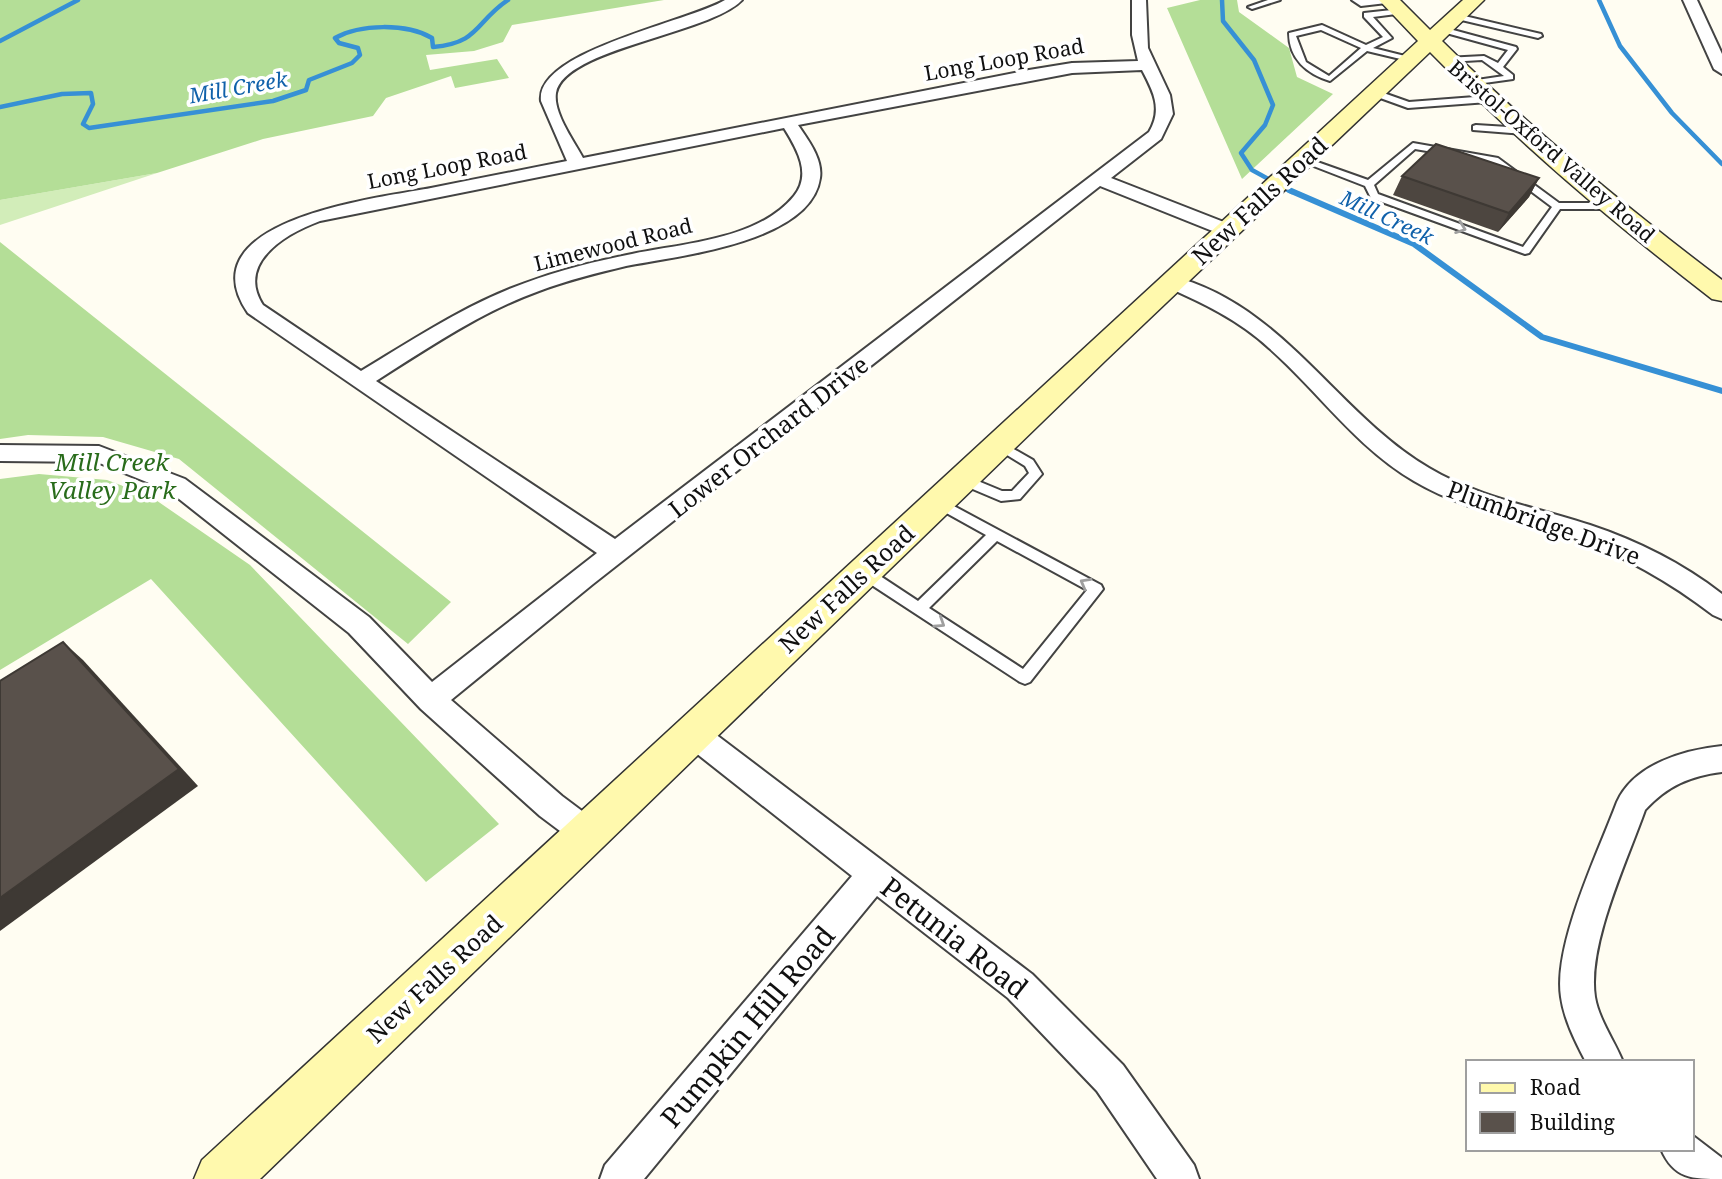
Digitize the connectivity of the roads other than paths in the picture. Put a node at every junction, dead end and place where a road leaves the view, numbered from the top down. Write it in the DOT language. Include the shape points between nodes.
graph roads {
  1 [pos="735,0"];
  2 [pos="1139,0"];
  3 [pos="1276,0"];
  4 [pos="1356,0"];
  5 [pos="1690,0"];
  6 [pos="1394,5"];
  7 [pos="1252,7"];
  8 [pos="1454,19"];
  9 [pos="1699,24"];
  10 [pos="1722,27"];
  11 [pos="1497,29"];
  12 [pos="1510,31"];
  13 [pos="1523,36"];
  14 [pos="1538,36"];
  15 [pos="1487,39"];
  16 [pos="1497,44"];
  17 [pos="1514,46"];
  18 [pos="1366,48"];
  19 [pos="1448,60"];
  20 [pos="1147,65"];
  21 [pos="1499,67"];
  22 [pos="1722,69"];
  23 [pos="1394,76"];
  24 [pos="1481,91"];
  25 [pos="788,122"];
  26 [pos="1476,128"];
  27 [pos="1524,131"];
  28 [pos="1303,160"];
  29 [pos="577,164"];
  30 [pos="1098,179"];
  31 [pos="1368,184"];
  32 [pos="1557,206"];
  33 [pos="1608,206"];
  34 [pos="1227,230"];
  35 [pos="1171,282"];
  36 [pos="1722,293"];
  37 [pos="360,381"];
  38 [pos="998,444"];
  39 [pos="0,453"];
  40 [pos="949,491"];
  41 [pos="996,534"];
  42 [pos="616,553"];
  43 [pos="863,572"];
  44 [pos="1722,608"];
  45 [pos="919,609"];
  46 [pos="431,700"];
  47 [pos="692,733"];
  48 [pos="1722,759"];
  49 [pos="587,833"];
  50 [pos="875,874"];
  51 [pos="1604,1060"];
  52 [pos="1682,1151"];
  53 [pos="221,1179"];
  54 [pos="619,1179"];
  55 [pos="1180,1179"];
  56 [pos="1717,1179"];
  1 -- 29 [label="street" via="700,18 583,59 555,78 549,89 550,103"];
  2 -- 20 [label="street, Lower Orchard Drive" via="1140,42"];
  3 -- 7 [label="lane"];
  4 -- 6 [label="lane"];
  5 -- 9 [label="street"];
  6 -- 8 [label="main road, Bristol-Oxford Valley Road"];
  6 -- 8 [label="main road"];
  6 -- 18 [label="lane" via="1367,15 1388,38"];
  8 -- 12 [label="lane"];
  8 -- 16 [label="lane"];
  8 -- 19 [label="main road, Bristol-Oxford Valley Road"];
  8 -- 23 [label="main road, New Falls Road"];
  9 -- 10 [label="street"];
  9 -- 22 [label="street"];
  11 -- 12 [label="lane"];
  12 -- 13 [label="lane"];
  12 -- 14 [label="lane"];
  15 -- 16 [label="lane"];
  16 -- 17 [label="lane"];
  16 -- 21 [label="lane" via="1513,50"];
  18 -- 18 [label="lane" via="1330,79 1308,71 1299,61 1292,36 1322,27"];
  18 -- 23 [label="lane"];
  19 -- 21 [label="lane" via="1483,58"];
  19 -- 24 [label="main road, Bristol-Oxford Valley Road"];
  20 -- 25 [label="street, Long Loop Road" via="1072,68"];
  20 -- 30 [label="street, Lower Orchard Drive" via="1164,100 1165,122"];
  21 -- 24 [label="lane" via="1510,77"];
  23 -- 24 [label="main road" via="1430,72"];
  23 -- 24 [label="lane" via="1408,105"];
  23 -- 28 [label="main road, New Falls Road"];
  24 -- 27 [label="main road, Bristol-Oxford Valley Road"];
  25 -- 29 [label="street, Long Loop Road"];
  25 -- 37 [label="street, Limewood Road" via="809,155 813,179 783,217 736,237 530,287"];
  26 -- 27 [label="lane"];
  27 -- 33 [label="main road, Bristol-Oxford Valley Road"];
  28 -- 31 [label="lane"];
  28 -- 34 [label="main road, New Falls Road"];
  29 -- 37 [label="street, Long Loop Road" via="326,214 303,222 252,257 242,278 249,302"];
  30 -- 34 [label="street"];
  30 -- 42 [label="street, Lower Orchard Drive"];
  31 -- 32 [label="lane" via="1413,146 1495,160"];
  31 -- 32 [label="lane, one-way" via="1374,196 1525,251"];
  32 -- 33 [label="lane"];
  33 -- 36 [label="main road, Bristol-Oxford Valley Road"];
  34 -- 35 [label="main road, New Falls Road"];
  35 -- 38 [label="main road, New Falls Road"];
  35 -- 44 [label="street, Plumbridge Drive" via="1223,306 1275,342 1365,433 1419,474 1474,500 1628,549"];
  37 -- 42 [label="street, Long Loop Road"];
  38 -- 40 [label="main road, New Falls Road"];
  38 -- 40 [label="lane" via="1029,463 1036,474 1029,485 1015,496"];
  39 -- 46 [label="street" via="99,454 177,485 359,625"];
  40 -- 41 [label="lane"];
  40 -- 43 [label="main road, New Falls Road"];
  41 -- 45 [label="lane"];
  45 -- 41 [label="lane, one-way" via="1024,678 1096,589"];
  42 -- 46 [label="street, Lower Orchard Drive"];
  43 -- 45 [label="lane"];
  43 -- 47 [label="main road, New Falls Road"];
  46 -- 49 [label="street"];
  47 -- 49 [label="main road, New Falls Road"];
  47 -- 50 [label="street, Petunia Road"];
  48 -- 51 [label="street" via="1672,769 1649,783 1632,802 1577,956 1578,997"];
  49 -- 53 [label="main road, New Falls Road"];
  50 -- 54 [label="street, Pumpkin Hill Road"];
  50 -- 55 [label="street, Petunia Road" via="1043,1007 1110,1078"];
  52 -- 56 [label="street"];
}
